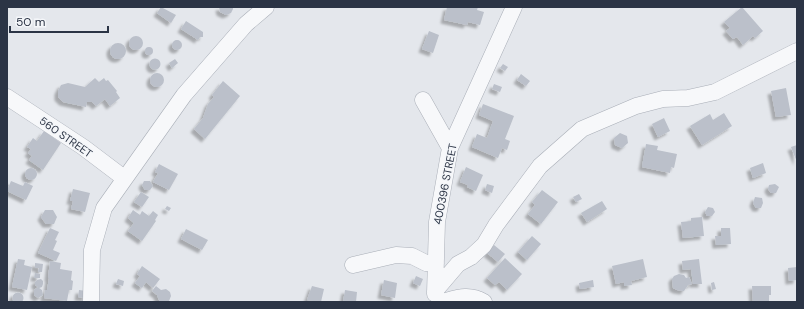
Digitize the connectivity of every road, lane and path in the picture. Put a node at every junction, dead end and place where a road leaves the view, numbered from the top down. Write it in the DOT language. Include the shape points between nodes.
graph roads {
  1 [pos="266,7"];
  2 [pos="514,7"];
  3 [pos="797,51"];
  4 [pos="8,98"];
  5 [pos="422,100"];
  6 [pos="450,148"];
  7 [pos="124,178"];
  8 [pos="436,263"];
  9 [pos="353,265"];
  10 [pos="438,298"];
  11 [pos="91,302"];
  12 [pos="484,302"];
  1 -- 7 [label="street" via="246,24 184,96"];
  2 -- 6 [label="street, 400396 STREET"];
  3 -- 10 [label="street" via="715,92 688,98 663,99 636,106 582,129 540,166 484,244 471,257 458,264"];
  4 -- 7 [label="street, 560 STREET" via="83,147"];
  5 -- 6 [label="street"];
  6 -- 8 [label="street, 400396 STREET" via="437,222"];
  7 -- 11 [label="street" via="104,208 92,250"];
  8 -- 9 [label="street" via="426,263 412,256 396,255"];
  8 -- 10 [label="street, 400396 STREET"];
  10 -- 12 [label="street" via="462,296"];
}
